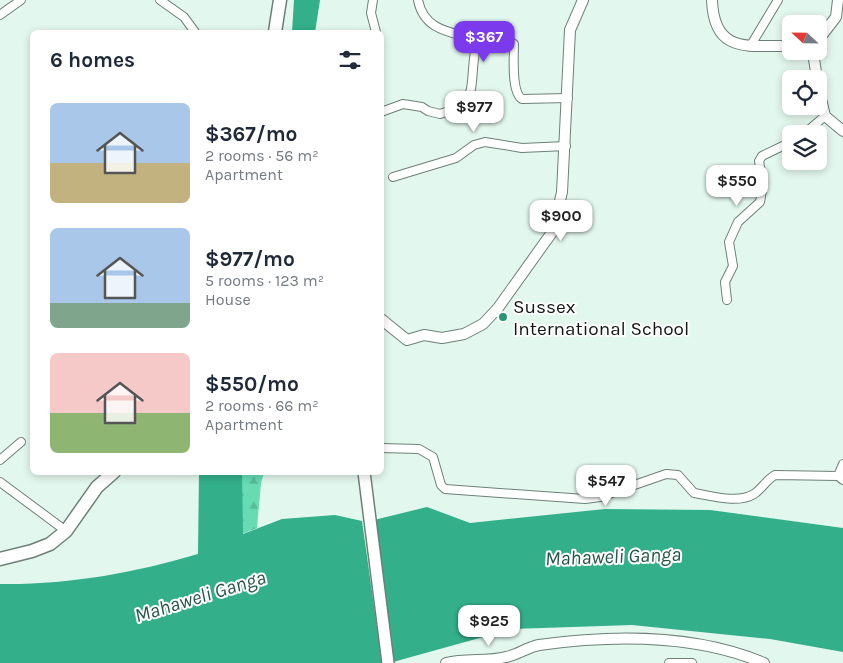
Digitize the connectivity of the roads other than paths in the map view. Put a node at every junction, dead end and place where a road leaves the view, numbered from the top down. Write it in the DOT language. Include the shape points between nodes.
graph roads {
  1 [pos="21,0"];
  2 [pos="160,0"];
  3 [pos="280,0"];
  4 [pos="373,0"];
  5 [pos="418,0"];
  6 [pos="583,0"];
  7 [pos="712,0"];
  8 [pos="778,0"];
  9 [pos="838,0"];
  10 [pos="0,15"];
  11 [pos="828,28"];
  12 [pos="194,30"];
  13 [pos="275,30"];
  14 [pos="375,30"];
  15 [pos="478,40"];
  16 [pos="751,45"];
  17 [pos="782,46"];
  18 [pos="568,98"];
  19 [pos="384,111"];
  20 [pos="825,116"];
  21 [pos="814,125"];
  22 [pos="843,131"];
  23 [pos="566,146"];
  24 [pos="782,146"];
  25 [pos="393,177"];
  26 [pos="727,300"];
  27 [pos="384,321"];
  28 [pos="21,442"];
  29 [pos="384,448"];
  30 [pos="0,460"];
  31 [pos="843,464"];
  32 [pos="111,475"];
  33 [pos="364,475"];
  34 [pos="840,478"];
  35 [pos="0,482"];
  36 [pos="66,530"];
  37 [pos="0,559"];
  38 [pos="388,663"];
  39 [pos="446,663"];
  40 [pos="669,663"];
  41 [pos="692,663"];
  42 [pos="764,663"];
  1 -- 10 [label="street"];
  2 -- 12 [label="street" via="184,17"];
  3 -- 13 [label="main road"];
  4 -- 14 [label="street" via="371,13"];
  5 -- 15 [label="street" via="420,13 441,30"];
  6 -- 18 [label="street" via="570,30"];
  7 -- 16 [label="street" via="719,33 728,42"];
  8 -- 16 [label="street"];
  9 -- 11 [label="street" via="836,17"];
  15 -- 18 [label="street" via="508,40 514,44 515,89 522,99"];
  15 -- 19 [label="street" via="474,50 471,94 466,104 440,114 403,104"];
  16 -- 17 [label="street"];
  18 -- 23 [label="street"];
  20 -- 21 [label="street"];
  20 -- 22 [label="street"];
  23 -- 25 [label="street" via="522,148 485,142 474,145 456,158"];
  23 -- 27 [label="street" via="562,192 553,231 483,324 464,334 442,338 424,335 407,340"];
  24 -- 26 [label="street" via="762,156 759,161 763,184 760,202 738,222 728,242 733,266 725,282"];
  28 -- 30 [label="street"];
  29 -- 34 [label="street" via="419,449 433,457 441,485 445,488 569,499 600,497 666,474 678,475 694,494 735,498 755,494 775,475"];
  31 -- 34 [label="street"];
  32 -- 36 [label="main road" via="97,487"];
  33 -- 38 [label="main road"];
  35 -- 36 [label="street"];
  36 -- 37 [label="main road" via="50,544"];
  39 -- 42 [label="street" via="506,657 538,645 654,639 708,646"];
  40 -- 41 [label="street"];
}
